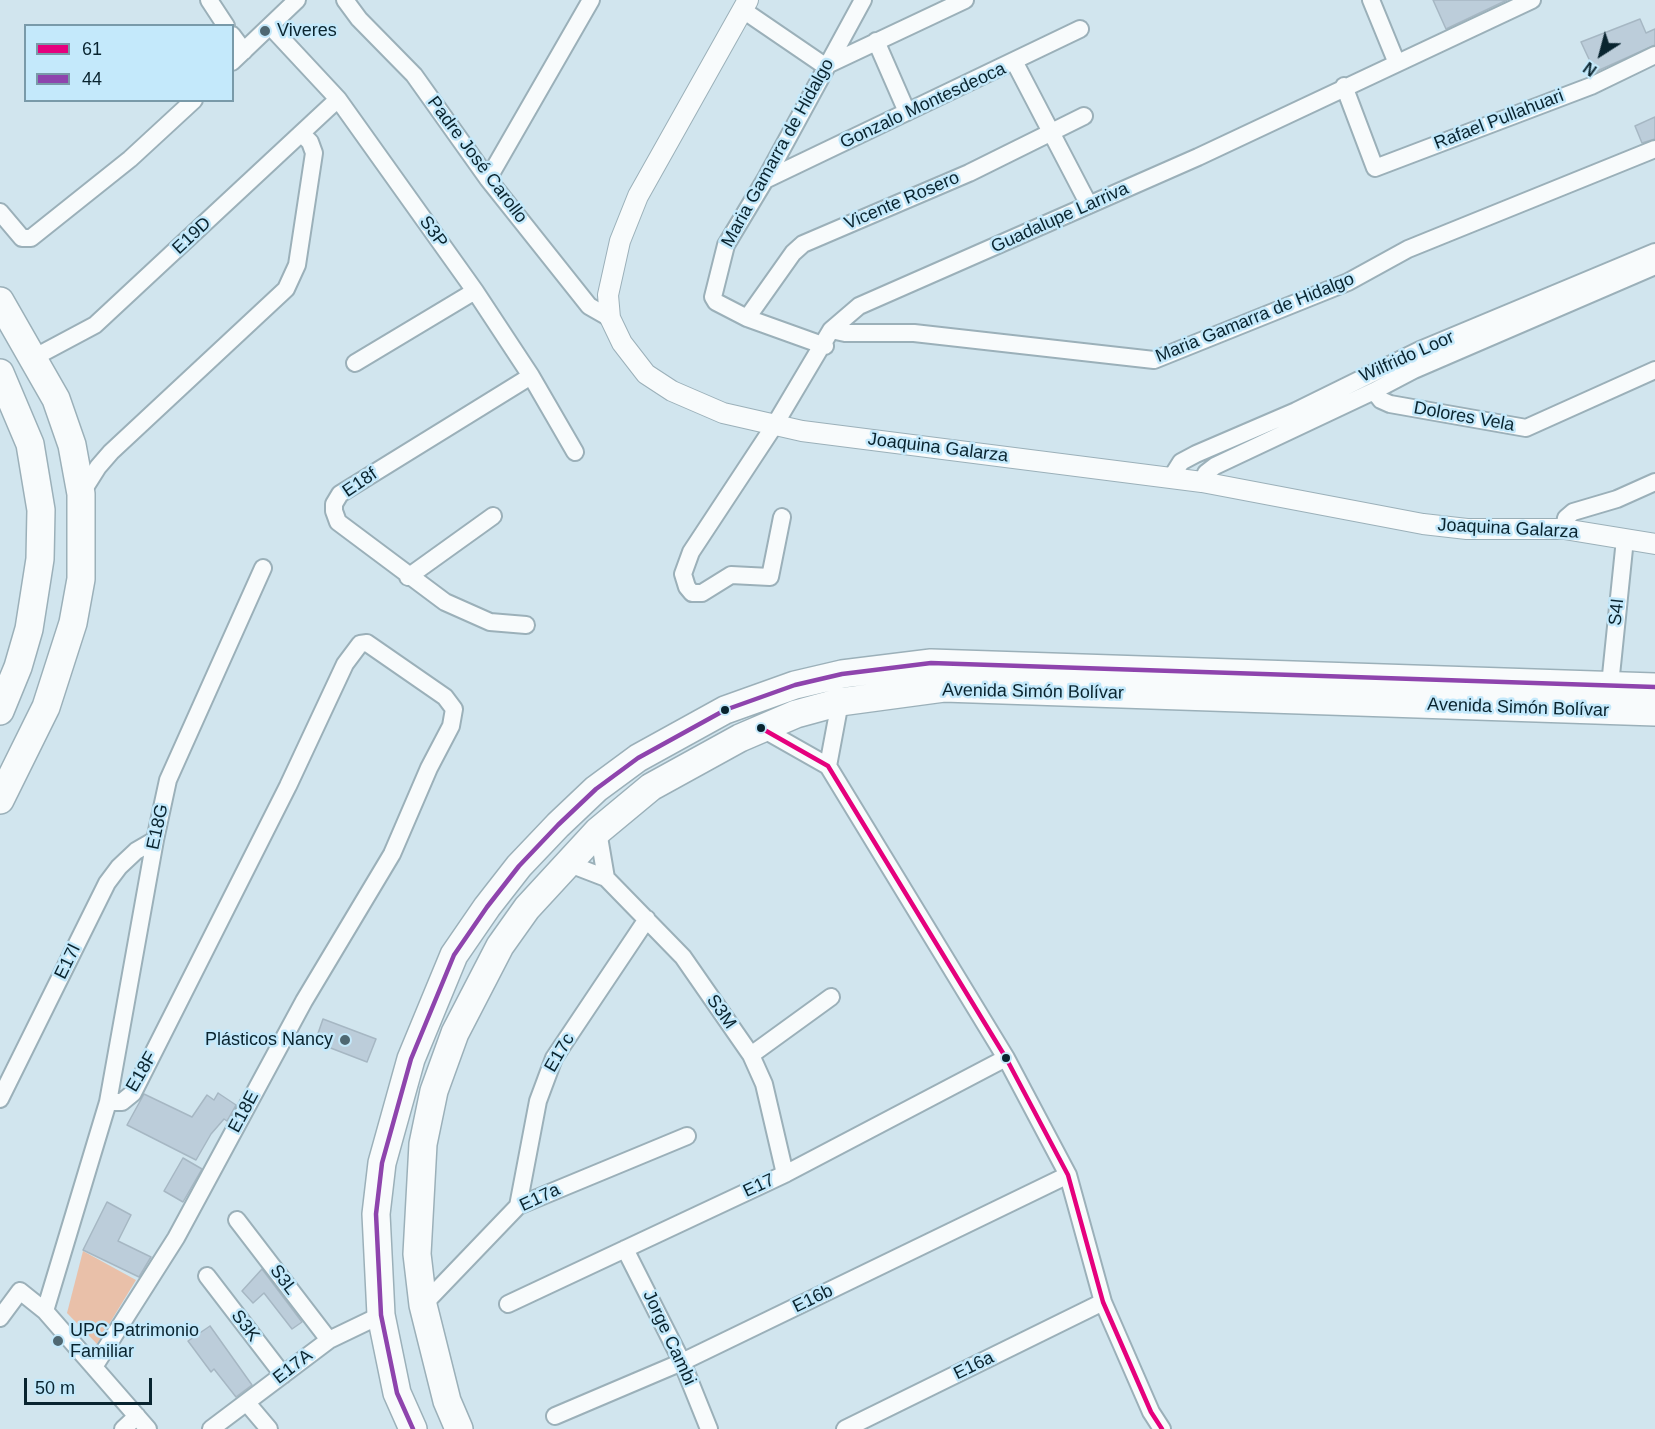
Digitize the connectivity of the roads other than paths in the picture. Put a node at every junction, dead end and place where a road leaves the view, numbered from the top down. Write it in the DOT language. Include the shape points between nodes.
graph roads {
  1 [pos="208,0"];
  2 [pos="297,0"];
  3 [pos="345,0"];
  4 [pos="591,0"];
  5 [pos="863,0"];
  6 [pos="965,0"];
  7 [pos="1371,0"];
  8 [pos="1532,0"];
  9 [pos="745,5"];
  10 [pos="225,24"];
  11 [pos="270,26"];
  12 [pos="1080,29"];
  13 [pos="876,41"];
  14 [pos="1655,55"];
  15 [pos="238,56"];
  16 [pos="1396,62"];
  17 [pos="1015,63"];
  18 [pos="825,66"];
  19 [pos="1344,86"];
  20 [pos="338,99"];
  21 [pos="192,102"];
  22 [pos="907,112"];
  23 [pos="1084,116"];
  24 [pos="1050,132"];
  25 [pos="302,134"];
  26 [pos="1655,148"];
  27 [pos="488,179"];
  28 [pos="765,180"];
  29 [pos="1089,205"];
  30 [pos="0,212"];
  31 [pos="1655,252"];
  32 [pos="1655,266"];
  33 [pos="475,291"];
  34 [pos="0,301"];
  35 [pos="610,318"];
  36 [pos="747,318"];
  37 [pos="828,338"];
  38 [pos="35,357"];
  39 [pos="355,363"];
  40 [pos="1655,370"];
  41 [pos="0,374"];
  42 [pos="531,376"];
  43 [pos="1374,392"];
  44 [pos="774,426"];
  45 [pos="575,452"];
  46 [pos="1171,478"];
  47 [pos="1202,482"];
  48 [pos="1655,482"];
  49 [pos="81,494"];
  50 [pos="493,516"];
  51 [pos="782,517"];
  52 [pos="1564,529"];
  53 [pos="1625,538"];
  54 [pos="1655,544"];
  55 [pos="263,568"];
  56 [pos="408,577"];
  57 [pos="526,626"];
  58 [pos="1610,685"];
  59 [pos="1655,687"];
  60 [pos="840,702"];
  61 [pos="0,711"];
  62 [pos="1655,712"];
  63 [pos="761,728"];
  64 [pos="828,766"];
  65 [pos="0,800"];
  66 [pos="598,831"];
  67 [pos="155,840"];
  68 [pos="567,863"];
  69 [pos="248,865"];
  70 [pos="606,878"];
  71 [pos="647,919"];
  72 [pos="831,997"];
  73 [pos="751,1055"];
  74 [pos="1006,1058"];
  75 [pos="0,1099"];
  76 [pos="108,1102"];
  77 [pos="687,1136"];
  78 [pos="785,1174"];
  79 [pos="1068,1175"];
  80 [pos="518,1206"];
  81 [pos="237,1220"];
  82 [pos="625,1249"];
  83 [pos="207,1276"];
  84 [pos="1103,1302"];
  85 [pos="508,1304"];
  86 [pos="423,1305"];
  87 [pos="45,1311"];
  88 [pos="381,1315"];
  89 [pos="0,1318"];
  90 [pos="329,1340"];
  91 [pos="682,1362"];
  92 [pos="94,1367"];
  93 [pos="283,1375"];
  94 [pos="246,1403"];
  95 [pos="137,1416"];
  96 [pos="555,1416"];
  97 [pos="123,1429"];
  98 [pos="148,1429"];
  99 [pos="211,1429"];
  100 [pos="269,1429"];
  101 [pos="413,1429"];
  102 [pos="459,1429"];
  103 [pos="709,1429"];
  104 [pos="845,1429"];
  105 [pos="1162,1429"];
  1 -- 10 [label="street"];
  2 -- 11 [label="street"];
  3 -- 27 [label="street, Padre José Carollo" via="414,75"];
  4 -- 27 [label="street"];
  5 -- 18 [label="street, Maria Gamarra de Hidalgo"];
  6 -- 13 [label="street"];
  7 -- 16 [label="street"];
  8 -- 16 [label="street, Guadalupe Larriva"];
  9 -- 18 [label="street"];
  9 -- 35 [label="street, Joaquina Galarza" via="638,196 620,241 608,295"];
  11 -- 15 [label="street"];
  11 -- 20 [label="street, S3P"];
  12 -- 17 [label="street, Gonzalo Montesdeoca"];
  13 -- 18 [label="street"];
  13 -- 22 [label="street"];
  14 -- 19 [label="street, Rafael Pullahuari" via="1592,86 1375,168"];
  16 -- 19 [label="street, Guadalupe Larriva"];
  17 -- 22 [label="street, Gonzalo Montesdeoca"];
  17 -- 24 [label="street"];
  18 -- 28 [label="street, Maria Gamarra de Hidalgo"];
  19 -- 29 [label="street, Guadalupe Larriva"];
  20 -- 25 [label="street, E19D"];
  20 -- 33 [label="street, S3P"];
  21 -- 30 [label="street" via="130,159 31,238 22,238"];
  22 -- 28 [label="street, Gonzalo Montesdeoca"];
  23 -- 24 [label="street, Vicente Rosero"];
  24 -- 29 [label="street"];
  24 -- 36 [label="street, Vicente Rosero" via="803,244"];
  25 -- 38 [label="street, E19D" via="95,325"];
  25 -- 49 [label="street" via="314,153 297,265 286,289 111,452"];
  26 -- 37 [label="street, Maria Gamarra de Hidalgo" via="1408,249 1348,282 1154,360 914,333 845,333"];
  27 -- 35 [label="street, Padre José Carollo" via="589,306"];
  28 -- 36 [label="street, Maria Gamarra de Hidalgo" via="726,245 713,297"];
  29 -- 37 [label="street, Guadalupe Larriva" via="858,306"];
  31 -- 46 [label="street, Wilfrido Loor" via="1420,350 1296,411 1196,453 1182,462"];
  32 -- 43 [label="street, Wilfrido Loor" via="1536,320 1478,340"];
  33 -- 39 [label="street"];
  33 -- 42 [label="street, S3P"];
  34 -- 38 [label="highway"];
  35 -- 44 [label="street, Joaquina Galarza" via="634,362 658,383 723,413"];
  36 -- 37 [label="street, Maria Gamarra de Hidalgo"];
  37 -- 44 [label="street, Guadalupe Larriva"];
  38 -- 49 [label="highway" via="56,399 72,445"];
  40 -- 43 [label="street, Dolores Vela" via="1526,428 1390,404"];
  41 -- 61 [label="highway" via="30,444 41,510 40,559 31,620"];
  42 -- 45 [label="street, S3P"];
  42 -- 56 [label="street, E18f" via="340,494 334,504 338,522"];
  43 -- 47 [label="street, Wilfrido Loor" via="1215,466"];
  44 -- 46 [label="street, Joaquina Galarza"];
  44 -- 51 [label="street, Guadalupe Larriva" via="691,552 683,581 692,593 702,593 731,575 770,577"];
  46 -- 47 [label="street, Joaquina Galarza"];
  47 -- 52 [label="street, Joaquina Galarza" via="1424,524 1467,529"];
  48 -- 52 [label="street" via="1573,512 1566,518"];
  49 -- 65 [label="highway" via="81,579 73,623 46,707"];
  50 -- 56 [label="street"];
  52 -- 53 [label="street, Joaquina Galarza"];
  53 -- 54 [label="street, Joaquina Galarza"];
  53 -- 58 [label="street, S4I"];
  55 -- 67 [label="street, E18G" via="168,780"];
  56 -- 57 [label="street, E18f" via="470,615 490,622"];
  58 -- 59 [label="highway, Avenida Simón Bolívar"];
  58 -- 88 [label="highway, Avenida Simón Bolívar" via="931,663 842,674 795,685 725,710 638,758 596,789 519,866 454,955 411,1059 382,1163 376,1214"];
  60 -- 62 [label="highway, Avenida Simón Bolívar" via="944,688"];
  60 -- 63 [label="highway, Avenida Simón Bolívar"];
  60 -- 64 [label="street"];
  63 -- 64 [label="street"];
  63 -- 66 [label="highway, Avenida Simón Bolívar" via="651,787"];
  64 -- 74 [label="street"];
  66 -- 68 [label="highway, Avenida Simón Bolívar"];
  66 -- 70 [label="street"];
  67 -- 75 [label="street, E17l" via="136,851 106,883"];
  67 -- 76 [label="street, E18G"];
  68 -- 70 [label="street, S3M"];
  68 -- 86 [label="highway, Avenida Simón Bolívar" via="500,946 455,1033 434,1092 423,1144 417,1254"];
  69 -- 76 [label="street, E18F" via="133,1093 122,1102"];
  69 -- 92 [label="street, E18E" via="345,664 360,644 367,643 445,697 453,710 451,726 392,854 304,1001 176,1238"];
  70 -- 71 [label="street, S3M"];
  71 -- 73 [label="street, S3M" via="683,957"];
  71 -- 80 [label="street, E17c" via="554,1058 538,1101"];
  72 -- 73 [label="street"];
  73 -- 78 [label="street, S3M" via="764,1084"];
  74 -- 78 [label="street, E17"];
  74 -- 79 [label="street"];
  76 -- 87 [label="street, E18F"];
  77 -- 80 [label="street, E17a"];
  78 -- 82 [label="street, E17"];
  79 -- 84 [label="street"];
  79 -- 91 [label="street, E16b"];
  80 -- 86 [label="street, E17a"];
  81 -- 90 [label="street, S3L"];
  82 -- 85 [label="street, E17"];
  82 -- 91 [label="street, Jorge Cambi"];
  83 -- 93 [label="street, S3K"];
  84 -- 104 [label="street, E16a"];
  84 -- 105 [label="street"];
  86 -- 102 [label="highway, Avenida Simón Bolívar" via="447,1401"];
  87 -- 89 [label="street" via="20,1291"];
  87 -- 92 [label="street"];
  88 -- 90 [label="street, E17A"];
  88 -- 101 [label="highway, Avenida Simón Bolívar" via="397,1393"];
  90 -- 93 [label="street, E17A"];
  91 -- 96 [label="street, E16b"];
  91 -- 103 [label="street, Jorge Cambi"];
  92 -- 95 [label="street"];
  93 -- 94 [label="street, E17A"];
  94 -- 99 [label="street, E17A"];
  94 -- 100 [label="street"];
  95 -- 97 [label="street"];
  95 -- 98 [label="street"];
}
